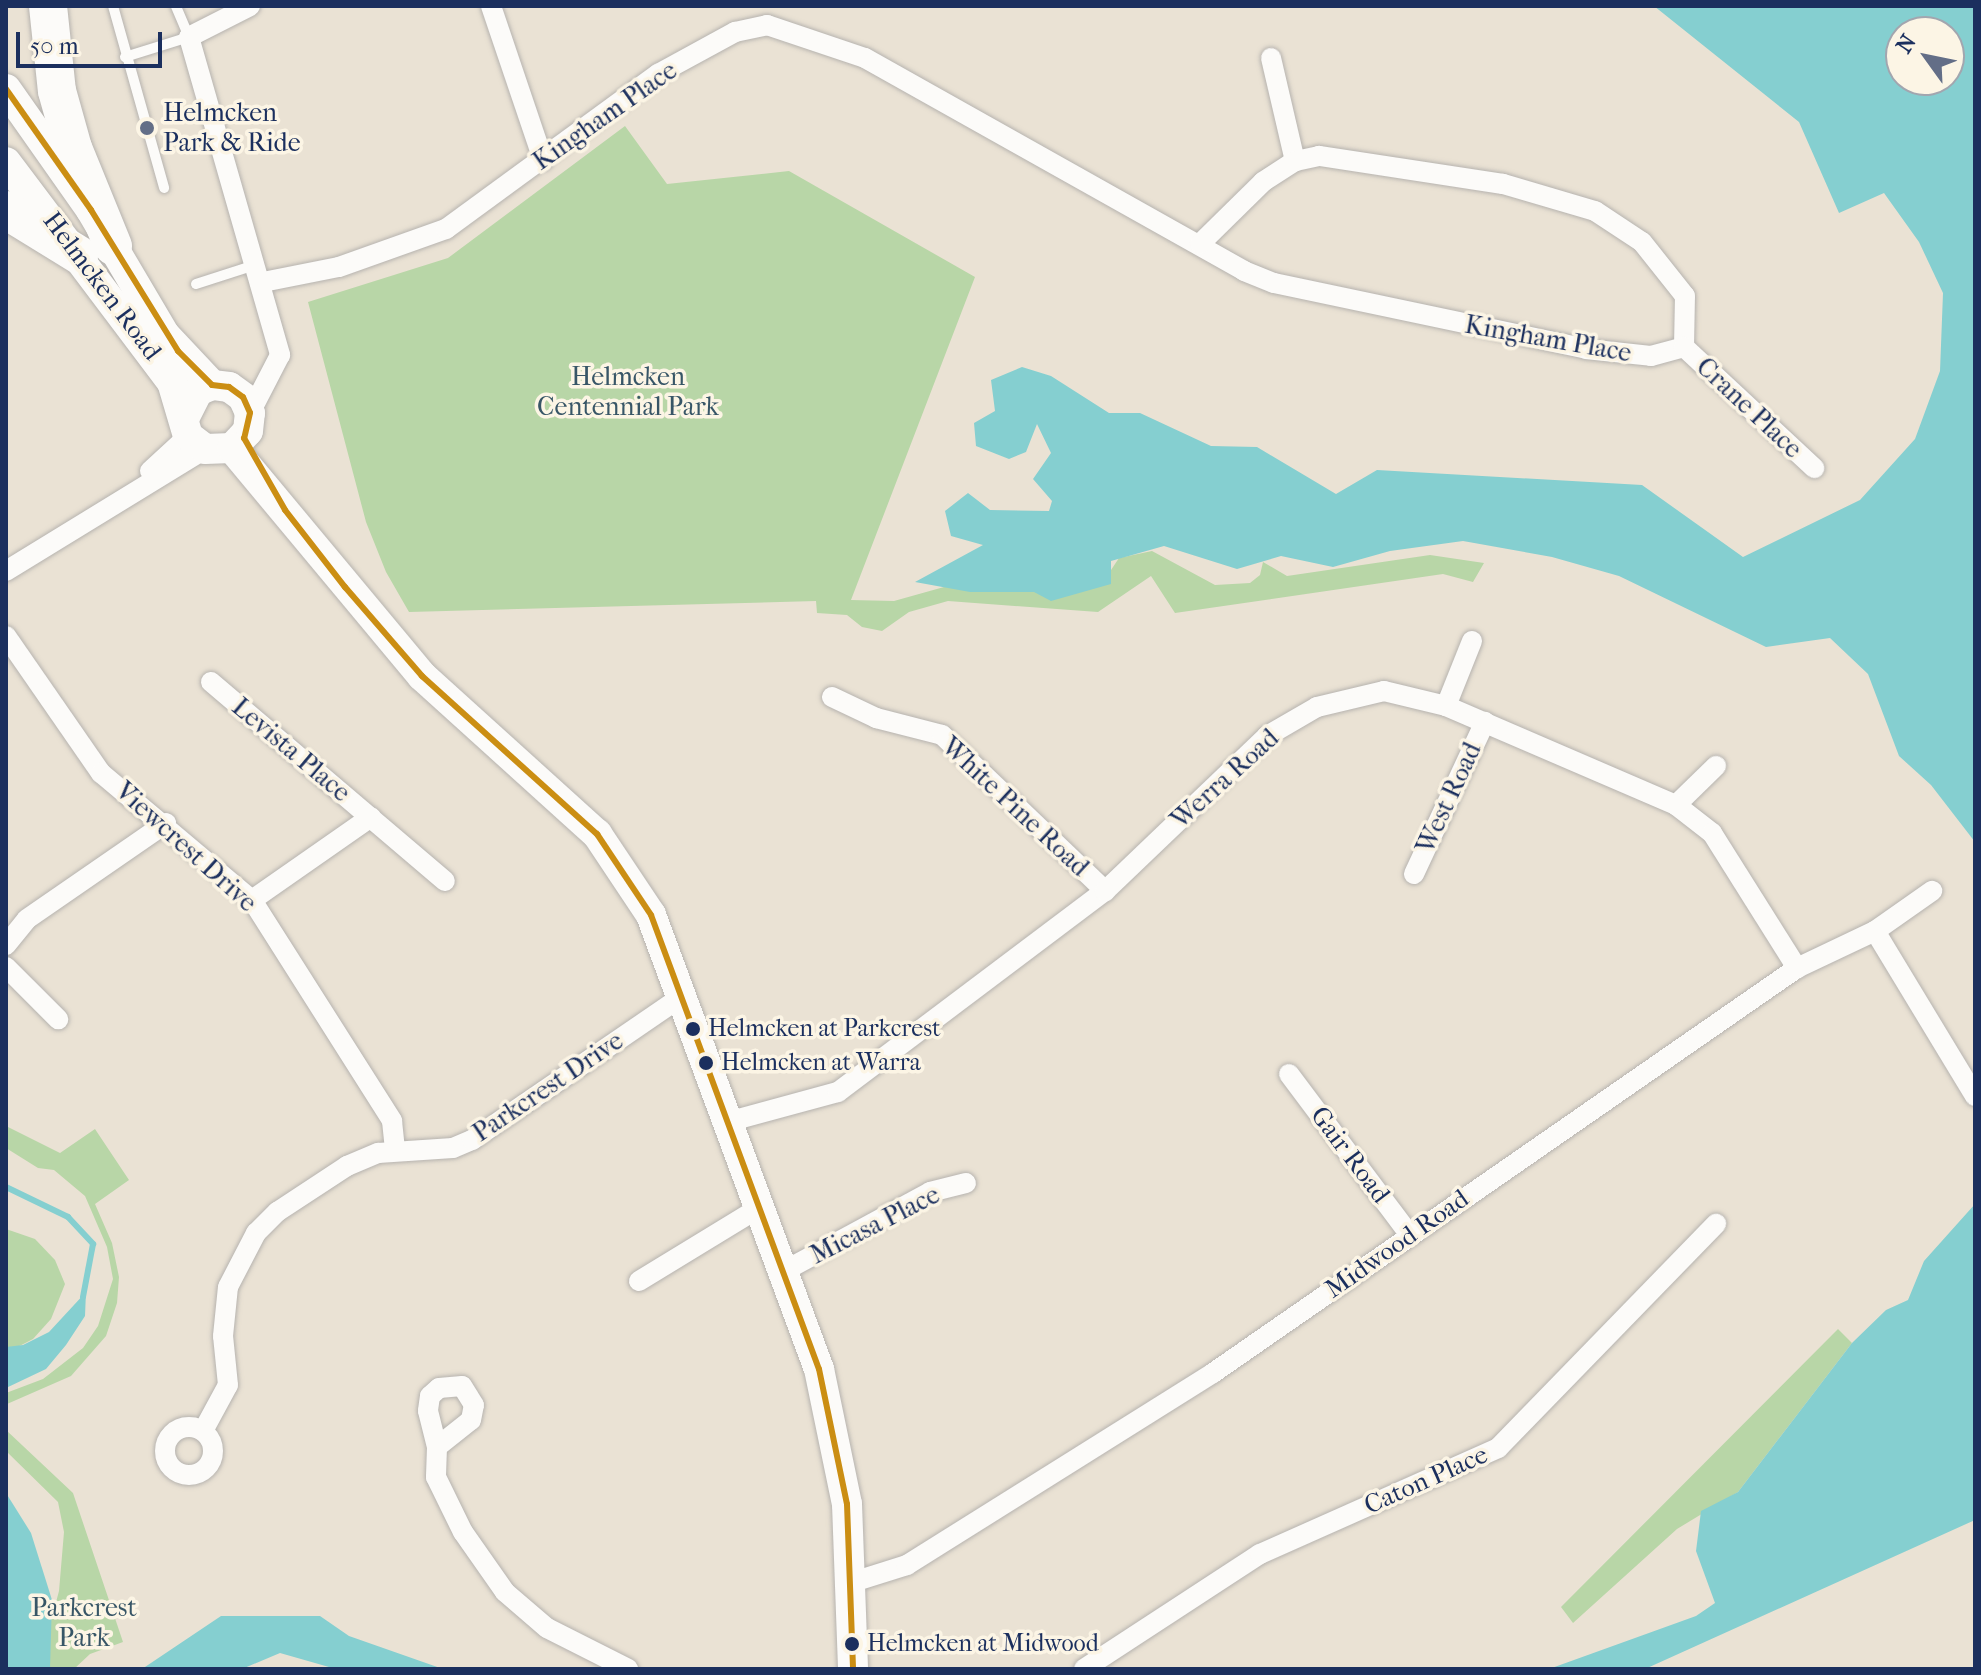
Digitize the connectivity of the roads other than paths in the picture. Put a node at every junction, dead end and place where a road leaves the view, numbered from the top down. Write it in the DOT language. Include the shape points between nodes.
graph roads {
  1 [pos="48,6"];
  2 [pos="113,6"];
  3 [pos="176,6"];
  4 [pos="250,6"];
  5 [pos="491,6"];
  6 [pos="189,37"];
  7 [pos="125,57"];
  8 [pos="1271,58"];
  9 [pos="6,89"];
  10 [pos="543,160"];
  11 [pos="1295,161"];
  12 [pos="6,162"];
  13 [pos="164,188"];
  14 [pos="6,210"];
  15 [pos="1200,244"];
  16 [pos="96,250"];
  17 [pos="260,274"];
  18 [pos="196,284"];
  19 [pos="1684,347"];
  20 [pos="212,385"];
  21 [pos="221,429"];
  22 [pos="1814,468"];
  23 [pos="6,571"];
  24 [pos="6,636"];
  25 [pos="1472,641"];
  26 [pos="211,682"];
  27 [pos="832,697"];
  28 [pos="1446,706"];
  29 [pos="1485,722"];
  30 [pos="1716,766"];
  31 [pos="1676,805"];
  32 [pos="371,817"];
  33 [pos="166,823"];
  34 [pos="1414,874"];
  35 [pos="445,881"];
  36 [pos="1105,891"];
  37 [pos="1932,891"];
  38 [pos="252,900"];
  39 [pos="1875,931"];
  40 [pos="6,945"];
  41 [pos="6,967"];
  42 [pos="1797,968"];
  43 [pos="684,995"];
  44 [pos="58,1019"];
  45 [pos="1289,1074"];
  46 [pos="1975,1096"];
  47 [pos="731,1121"];
  48 [pos="395,1150"];
  49 [pos="966,1183"];
  50 [pos="762,1206"];
  51 [pos="1716,1224"];
  52 [pos="1410,1235"];
  53 [pos="786,1270"];
  54 [pos="639,1281"];
  55 [pos="203,1431"];
  56 [pos="437,1447"];
  57 [pos="853,1582"];
  58 [pos="628,1669"];
  59 [pos="853,1669"];
  60 [pos="1084,1669"];
  1 -- 16 [label="highway" via="57,91"];
  2 -- 7 [label="lane"];
  3 -- 6 [label="lane"];
  4 -- 6 [label="street"];
  5 -- 10 [label="street"];
  6 -- 7 [label="lane"];
  6 -- 17 [label="street"];
  7 -- 13 [label="lane"];
  8 -- 11 [label="street"];
  9 -- 16 [label="main road, Helmcken Road"];
  10 -- 15 [label="street, Kingham Place" via="658,74 735,32 767,25 865,58"];
  10 -- 17 [label="street, Kingham Place" via="446,229 339,267"];
  11 -- 15 [label="street" via="1263,182"];
  11 -- 19 [label="street" via="1319,156 1475,179 1607,216 1642,242 1685,296"];
  12 -- 16 [label="main road, Helmcken Road"];
  14 -- 16 [label="highway"];
  15 -- 19 [label="street, Kingham Place" via="1244,271 1295,289 1586,349 1651,356"];
  16 -- 20 [label="main road, Helmcken Road"];
  16 -- 21 [label="main road, Helmcken Road" via="172,382"];
  17 -- 18 [label="lane"];
  17 -- 21 [label="street" via="280,355"];
  19 -- 22 [label="street, Crane Place"];
  20 -- 21 [label="main road" via="198,391"];
  20 -- 21 [label="main road" via="229,387"];
  21 -- 23 [label="street"];
  21 -- 43 [label="main road, Helmcken Road" via="422,676 597,834 651,915"];
  24 -- 33 [label="street, Viewcrest Drive" via="101,773"];
  25 -- 28 [label="street"];
  26 -- 32 [label="street, Levista Place"];
  27 -- 36 [label="street, White Pine Road" via="876,718 942,735"];
  28 -- 29 [label="street, Werra Road"];
  28 -- 36 [label="street, Werra Road" via="1384,691 1317,707 1267,736"];
  29 -- 31 [label="street, Werra Road"];
  29 -- 34 [label="street, West Road"];
  30 -- 31 [label="street"];
  31 -- 42 [label="street, Werra Road" via="1712,833"];
  32 -- 35 [label="street, Levista Place"];
  32 -- 38 [label="street, Levista Place"];
  33 -- 38 [label="street, Viewcrest Drive"];
  33 -- 40 [label="street" via="27,919"];
  36 -- 47 [label="street, Werra Road" via="838,1092"];
  37 -- 39 [label="street, Midwood Road"];
  38 -- 48 [label="street, Viewcrest Drive" via="392,1121"];
  39 -- 42 [label="street, Midwood Road"];
  39 -- 46 [label="street"];
  41 -- 44 [label="street"];
  42 -- 52 [label="street, Midwood Road"];
  43 -- 47 [label="main road, Helmcken Road"];
  43 -- 48 [label="street, Parkcrest Drive" via="472,1140 453,1148"];
  45 -- 52 [label="street, Gair Road"];
  47 -- 50 [label="main road, Helmcken Road"];
  48 -- 55 [label="street, Parkcrest Drive" via="347,1166 277,1212 256,1233 228,1287 223,1336 228,1385"];
  49 -- 53 [label="street, Micasa Place" via="930,1192"];
  50 -- 53 [label="main road, Helmcken Road"];
  50 -- 54 [label="street"];
  51 -- 60 [label="street, Caton Place" via="1498,1448 1260,1554"];
  52 -- 57 [label="street, Midwood Road" via="1213,1373 907,1565"];
  53 -- 57 [label="main road, Helmcken Road" via="835,1430"];
  56 -- 58 [label="street" via="436,1477 463,1532 505,1592 547,1628"];
  57 -- 59 [label="main road, Helmcken Road"];
}
